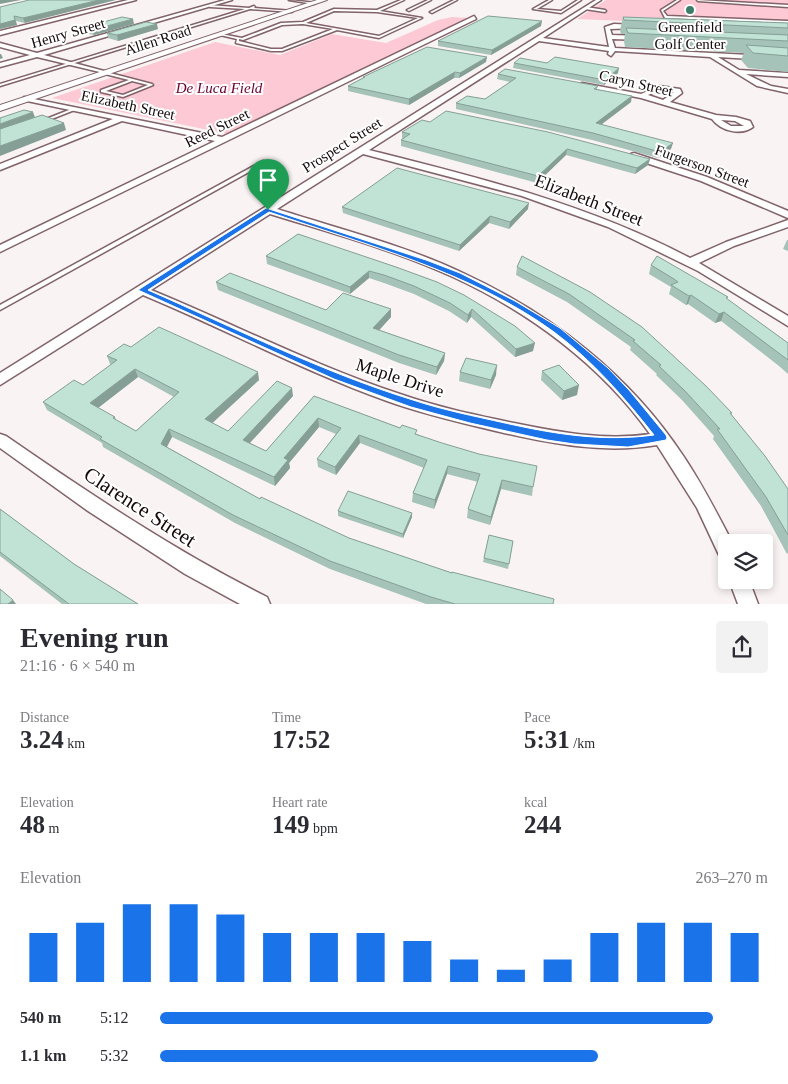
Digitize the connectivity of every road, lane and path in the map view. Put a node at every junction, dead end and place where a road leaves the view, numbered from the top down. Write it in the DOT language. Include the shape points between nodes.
graph roads {
  1 [pos="134,0"];
  2 [pos="230,0"];
  3 [pos="291,0"];
  4 [pos="324,0"];
  5 [pos="404,0"];
  6 [pos="430,0"];
  7 [pos="456,0"];
  8 [pos="551,0"];
  9 [pos="580,0"];
  10 [pos="600,0"];
  11 [pos="679,0"];
  12 [pos="698,0"];
  13 [pos="314,4"];
  14 [pos="210,6"];
  15 [pos="788,6"];
  16 [pos="254,7"];
  17 [pos="586,8"];
  18 [pos="408,10"];
  19 [pos="292,11"];
  20 [pos="377,11"];
  21 [pos="604,11"];
  22 [pos="431,12"];
  23 [pos="474,18"];
  24 [pos="788,22"];
  25 [pos="303,23"];
  26 [pos="643,27"];
  27 [pos="337,29"];
  28 [pos="0,33"];
  29 [pos="221,35"];
  30 [pos="609,37"];
  31 [pos="238,39"];
  32 [pos="649,39"];
  33 [pos="534,41"];
  34 [pos="0,45"];
  35 [pos="417,46"];
  36 [pos="434,49"];
  37 [pos="612,52"];
  38 [pos="38,55"];
  39 [pos="714,57"];
  40 [pos="788,59"];
  41 [pos="71,64"];
  42 [pos="0,65"];
  43 [pos="738,72"];
  44 [pos="106,73"];
  45 [pos="788,75"];
  46 [pos="132,80"];
  47 [pos="578,84"];
  48 [pos="0,85"];
  49 [pos="788,91"];
  50 [pos="642,96"];
  51 [pos="27,99"];
  52 [pos="664,102"];
  53 [pos="0,108"];
  54 [pos="75,109"];
  55 [pos="715,117"];
  56 [pos="121,119"];
  57 [pos="41,121"];
  58 [pos="223,140"];
  59 [pos="362,150"];
  60 [pos="629,154"];
  61 [pos="265,162"];
  62 [pos="0,166"];
  63 [pos="268,210"];
  64 [pos="788,215"];
  65 [pos="788,223"];
  66 [pos="0,249"];
  67 [pos="691,262"];
  68 [pos="142,290"];
  69 [pos="0,308"];
  70 [pos="788,322"];
  71 [pos="0,380"];
  72 [pos="662,438"];
  73 [pos="0,440"];
  74 [pos="719,534"];
  75 [pos="742,589"];
  76 [pos="260,604"];
  77 [pos="748,604"];
  1 -- 28 [label="street"];
  2 -- 14 [label="street, Henry Street"];
  3 -- 13 [label="street"];
  4 -- 13 [label="main road, Allen Road"];
  5 -- 20 [label="lane"];
  6 -- 18 [label="lane"];
  7 -- 22 [label="lane"];
  8 -- 9 [label="lane" via="533,9 561,12"];
  10 -- 17 [label="street, Prospect Street"];
  11 -- 24 [label="lane" via="662,11 666,17"];
  12 -- 15 [label="lane"];
  13 -- 19 [label="main road, Allen Road"];
  14 -- 16 [label="lane"];
  14 -- 38 [label="street, Henry Street"];
  16 -- 19 [label="lane"];
  16 -- 41 [label="lane"];
  17 -- 21 [label="lane"];
  17 -- 33 [label="street, Prospect Street"];
  19 -- 29 [label="main road, Allen Road"];
  20 -- 25 [label="lane" via="334,10"];
  20 -- 27 [label="lane" via="421,18 379,37"];
  23 -- 35 [label="street, Reed Street"];
  25 -- 27 [label="lane"];
  25 -- 31 [label="lane" via="282,24"];
  26 -- 30 [label="street" via="608,26"];
  27 -- 31 [label="lane" via="282,50 237,42"];
  29 -- 31 [label="lane"];
  29 -- 44 [label="main road, Allen Road"];
  30 -- 32 [label="street"];
  30 -- 37 [label="street"];
  33 -- 37 [label="street"];
  33 -- 59 [label="street, Prospect Street" via="434,109"];
  34 -- 38 [label="street, Elizabeth Street"];
  35 -- 36 [label="street"];
  35 -- 58 [label="street, Reed Street"];
  37 -- 39 [label="street"];
  38 -- 41 [label="street, Elizabeth Street"];
  38 -- 42 [label="street, Henry Street"];
  39 -- 40 [label="street"];
  39 -- 43 [label="street"];
  41 -- 44 [label="street, Elizabeth Street"];
  41 -- 48 [label="lane"];
  43 -- 45 [label="street"];
  43 -- 49 [label="street" via="762,86"];
  44 -- 46 [label="lane"];
  44 -- 51 [label="main road, Allen Road"];
  46 -- 46 [label="lane" via="151,85 123,96 102,91"];
  47 -- 50 [label="street, Caryn Street"];
  50 -- 52 [label="street, Caryn Street"];
  50 -- 52 [label="street" via="656,88 677,91"];
  51 -- 53 [label="main road, Allen Road"];
  51 -- 54 [label="street, Elizabeth Street"];
  52 -- 55 [label="street, Caryn Street"];
  54 -- 56 [label="street, Elizabeth Street"];
  54 -- 57 [label="lane"];
  56 -- 58 [label="street, Elizabeth Street"];
  56 -- 62 [label="street"];
  58 -- 66 [label="street, Reed Street"];
  59 -- 63 [label="street, Prospect Street"];
  59 -- 67 [label="street, Elizabeth Street" via="548,201"];
  60 -- 64 [label="street, Furgerson Street" via="704,179"];
  61 -- 69 [label="lane"];
  63 -- 68 [label="street, Prospect Street"];
  63 -- 72 [label="street" via="423,261 512,303 557,330 605,371"];
  65 -- 67 [label="street"];
  67 -- 70 [label="street, Elizabeth Street"];
  68 -- 71 [label="street, Prospect Street"];
  68 -- 72 [label="street, Maple Drive" via="338,376 411,403 565,439 628,443"];
  72 -- 74 [label="street" via="683,467"];
  73 -- 76 [label="street, Clarence Street" via="188,566"];
  75 -- 77 [label="street"];
}
